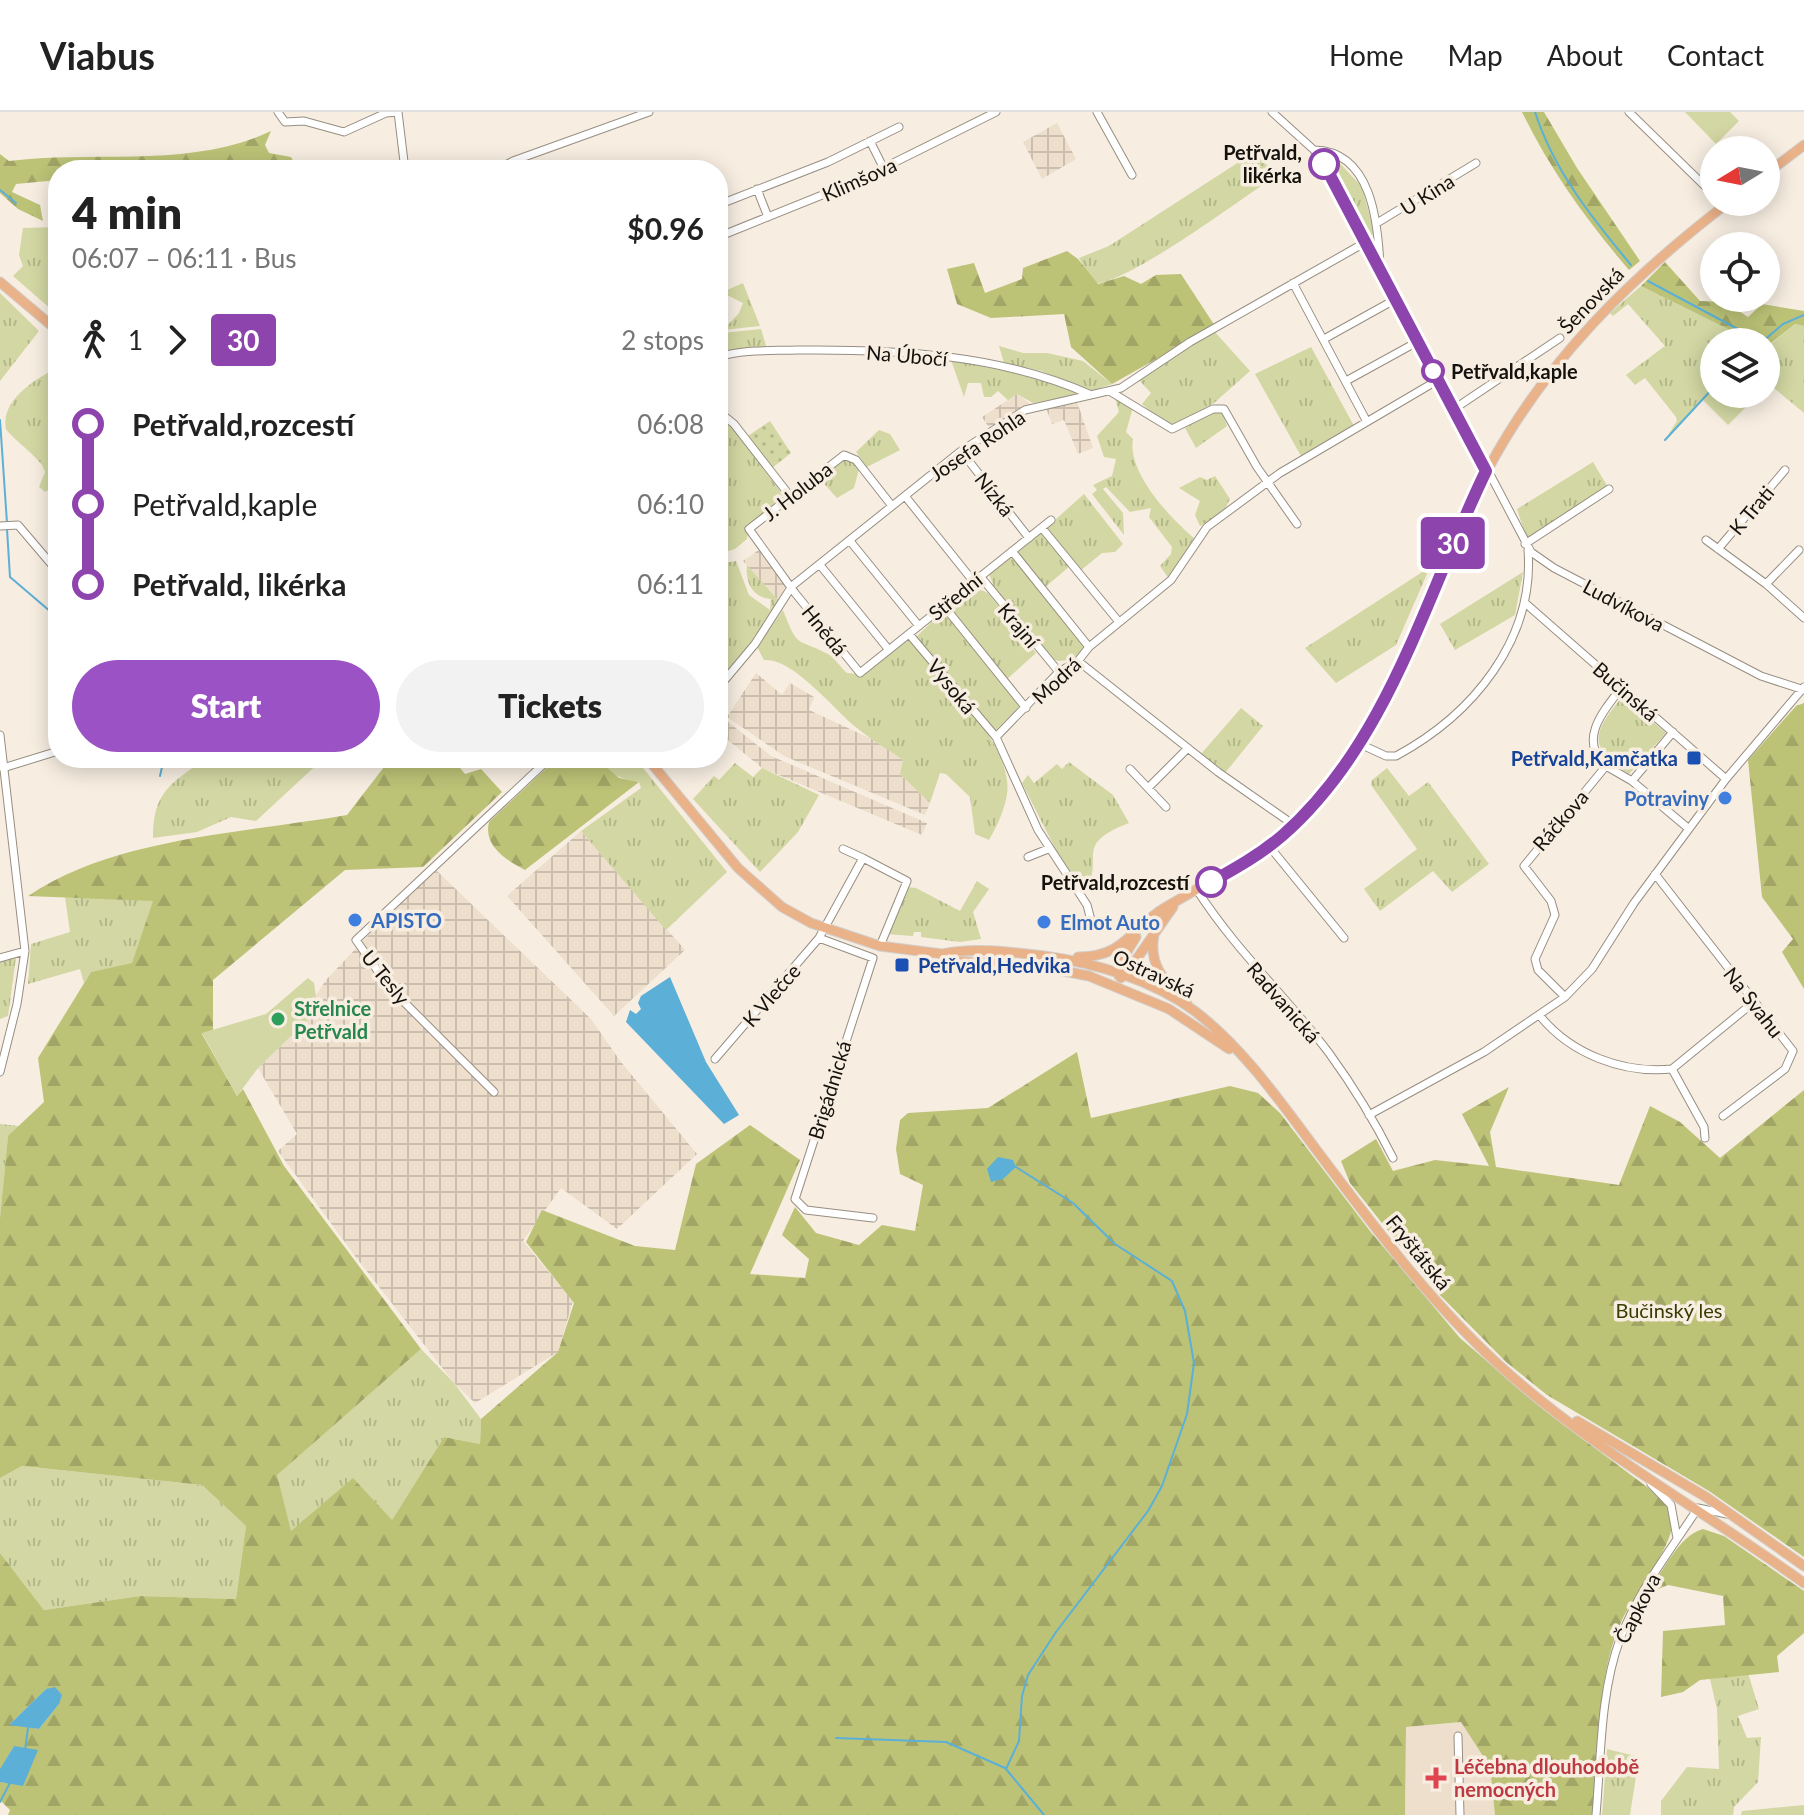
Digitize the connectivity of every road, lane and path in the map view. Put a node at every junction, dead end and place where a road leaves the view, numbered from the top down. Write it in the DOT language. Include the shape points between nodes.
graph roads {
  1 [pos="278,112"];
  2 [pos="398,112"];
  3 [pos="649,112"];
  4 [pos="996,112"];
  5 [pos="1097,112"];
  6 [pos="1272,112"];
  7 [pos="1629,112"];
  8 [pos="899,127"];
  9 [pos="870,141"];
  10 [pos="1804,145"];
  11 [pos="1314,150"];
  12 [pos="404,160"];
  13 [pos="516,160"];
  14 [pos="1476,163"];
  15 [pos="1780,163"];
  16 [pos="884,169"];
  17 [pos="1132,175"];
  18 [pos="1700,181"];
  19 [pos="757,189"];
  20 [pos="728,201"];
  21 [pos="1709,216"];
  22 [pos="768,217"];
  23 [pos="1377,223"];
  24 [pos="728,233"];
  25 [pos="1366,242"];
  26 [pos="1380,268"];
  27 [pos="0,282"];
  28 [pos="1293,283"];
  29 [pos="1396,299"];
  30 [pos="48,323"];
  31 [pos="1560,338"];
  32 [pos="1324,339"];
  33 [pos="1417,342"];
  34 [pos="728,355"];
  35 [pos="1438,380"];
  36 [pos="1346,381"];
  37 [pos="1111,392"];
  38 [pos="1091,395"];
  39 [pos="1454,409"];
  40 [pos="728,419"];
  41 [pos="1367,422"];
  42 [pos="961,451"];
  43 [pos="1785,470"];
  44 [pos="1486,471"];
  45 [pos="1267,482"];
  46 [pos="1609,489"];
  47 [pos="790,496"];
  48 [pos="905,496"];
  49 [pos="892,506"];
  50 [pos="1051,520"];
  51 [pos="1297,524"];
  52 [pos="1,526"];
  53 [pos="1042,528"];
  54 [pos="1029,538"];
  55 [pos="1706,540"];
  56 [pos="850,541"];
  57 [pos="1526,546"];
  58 [pos="1718,549"];
  59 [pos="1799,550"];
  60 [pos="1012,551"];
  61 [pos="48,560"];
  62 [pos="820,565"];
  63 [pos="977,579"];
  64 [pos="1766,584"];
  65 [pos="792,586"];
  66 [pos="1525,603"];
  67 [pos="944,606"];
  68 [pos="1804,618"];
  69 [pos="1119,622"];
  70 [pos="919,626"];
  71 [pos="909,634"];
  72 [pos="1089,647"];
  73 [pos="889,650"];
  74 [pos="1078,661"];
  75 [pos="1059,672"];
  76 [pos="860,673"];
  77 [pos="728,676"];
  78 [pos="1622,687"];
  79 [pos="1803,689"];
  80 [pos="1026,708"];
  81 [pos="1673,732"];
  82 [pos="0,735"];
  83 [pos="996,737"];
  84 [pos="1360,744"];
  85 [pos="1188,748"];
  86 [pos="48,754"];
  87 [pos="1606,766"];
  88 [pos="2,768"];
  89 [pos="539,768"];
  90 [pos="656,768"];
  91 [pos="1130,769"];
  92 [pos="1726,779"];
  93 [pos="1632,781"];
  94 [pos="1148,788"];
  95 [pos="1166,807"];
  96 [pos="1294,825"];
  97 [pos="1689,829"];
  98 [pos="1269,846"];
  99 [pos="843,849"];
  100 [pos="1048,849"];
  101 [pos="1028,857"];
  102 [pos="863,858"];
  103 [pos="1655,874"];
  104 [pos="1197,890"];
  105 [pos="1178,902"];
  106 [pos="1092,924"];
  107 [pos="825,929"];
  108 [pos="1155,929"];
  109 [pos="1139,931"];
  110 [pos="819,938"];
  111 [pos="1344,938"];
  112 [pos="880,946"];
  113 [pos="25,951"];
  114 [pos="942,954"];
  115 [pos="0,958"];
  116 [pos="1062,959"];
  117 [pos="1121,975"];
  118 [pos="1089,976"];
  119 [pos="1129,990"];
  120 [pos="1565,997"];
  121 [pos="1754,1002"];
  122 [pos="1195,1012"];
  123 [pos="1540,1016"];
  124 [pos="1239,1055"];
  125 [pos="715,1059"];
  126 [pos="1672,1069"];
  127 [pos="0,1072"];
  128 [pos="494,1092"];
  129 [pos="1285,1109"];
  130 [pos="1369,1115"];
  131 [pos="1723,1116"];
  132 [pos="1705,1138"];
  133 [pos="1393,1158"];
  134 [pos="873,1218"];
  135 [pos="1544,1401"];
  136 [pos="1635,1468"];
  137 [pos="1688,1487"];
  138 [pos="1698,1508"];
  139 [pos="1730,1514"];
  140 [pos="1677,1538"];
  141 [pos="1804,1566"];
  142 [pos="1804,1583"];
  143 [pos="1458,1736"];
  144 [pos="1460,1815"];
  145 [pos="1596,1815"];
  1 -- 2 [label="street" via="285,122 304,121 344,132"];
  2 -- 12 [label="street"];
  3 -- 13 [label="street"];
  4 -- 16 [label="street, Klimšova"];
  5 -- 17 [label="street"];
  6 -- 11 [label="street"];
  7 -- 18 [label="street"];
  8 -- 9 [label="street"];
  9 -- 16 [label="street"];
  9 -- 19 [label="street"];
  10 -- 15 [label="main road"];
  11 -- 23 [label="street" via="1337,155 1357,173"];
  11 -- 25 [label="street, Ludvíkova"];
  14 -- 23 [label="street, U Kina"];
  16 -- 22 [label="street, Klimšova"];
  19 -- 20 [label="street"];
  19 -- 22 [label="street"];
  21 -- 44 [label="main road, Šenovská" via="1597,317 1529,401"];
  22 -- 24 [label="street, Klimšova"];
  23 -- 26 [label="street"];
  25 -- 26 [label="street, Ludvíkova"];
  25 -- 28 [label="street, Josefa Rohla"];
  26 -- 29 [label="street, Ludvíkova"];
  27 -- 30 [label="main road"];
  28 -- 32 [label="street"];
  28 -- 37 [label="street, Josefa Rohla"];
  29 -- 32 [label="street"];
  29 -- 33 [label="street, Ludvíkova"];
  31 -- 39 [label="street"];
  32 -- 36 [label="street"];
  33 -- 35 [label="street, Ludvíkova"];
  33 -- 36 [label="street"];
  34 -- 38 [label="street, Na Úbočí" via="756,351 907,353 997,364"];
  35 -- 39 [label="street, Ludvíkova"];
  35 -- 41 [label="street, Modrá"];
  36 -- 41 [label="street"];
  37 -- 38 [label="street, Josefa Rohla"];
  37 -- 45 [label="street" via="1172,429 1221,407"];
  38 -- 42 [label="street, Josefa Rohla" via="1025,410"];
  39 -- 44 [label="street, Ludvíkova"];
  40 -- 47 [label="street"];
  41 -- 45 [label="street, Modrá"];
  42 -- 48 [label="street, Josefa Rohla"];
  42 -- 54 [label="street, Nízká"];
  43 -- 58 [label="street, K Trati"];
  44 -- 57 [label="street, Ludvíkova"];
  44 -- 84 [label="main road, Šenovská"];
  45 -- 51 [label="street"];
  45 -- 69 [label="street, Modrá" via="1207,527 1171,580"];
  46 -- 57 [label="street"];
  47 -- 49 [label="street, J. Holuba" via="849,455"];
  47 -- 65 [label="street, J. Holuba" via="749,529"];
  48 -- 49 [label="street, Josefa Rohla"];
  48 -- 63 [label="street"];
  49 -- 56 [label="street, Josefa Rohla"];
  50 -- 53 [label="street, Střední"];
  52 -- 61 [label="street" via="18,525"];
  53 -- 54 [label="street, Střední"];
  53 -- 69 [label="street"];
  54 -- 60 [label="street, Střední"];
  55 -- 58 [label="street, K Trati"];
  56 -- 62 [label="street, Josefa Rohla"];
  56 -- 70 [label="street"];
  57 -- 66 [label="street"];
  57 -- 79 [label="street, Ludvíkova" via="1554,568 1761,676"];
  58 -- 64 [label="street, K Trati"];
  59 -- 64 [label="street"];
  60 -- 63 [label="street, Střední"];
  60 -- 72 [label="street, Krajní"];
  62 -- 65 [label="street, Josefa Rohla"];
  62 -- 73 [label="street, Hnědá"];
  63 -- 67 [label="street, Střední"];
  63 -- 75 [label="street, Krajní"];
  64 -- 68 [label="street, K Trati"];
  65 -- 76 [label="street, Hnědá"];
  65 -- 77 [label="street, Josefa Rohla"];
  66 -- 78 [label="street, Bučinská"];
  66 -- 84 [label="street" via="1502,658 1460,711 1396,756"];
  67 -- 70 [label="street, Střední"];
  67 -- 80 [label="street"];
  69 -- 72 [label="street, Modrá"];
  70 -- 71 [label="street, Střední"];
  71 -- 73 [label="street, Střední"];
  71 -- 83 [label="street, Vysoká"];
  72 -- 74 [label="street, Modrá"];
  73 -- 76 [label="street, Střední"];
  74 -- 75 [label="street, Modrá"];
  74 -- 85 [label="street"];
  75 -- 80 [label="street, Modrá"];
  78 -- 81 [label="street, Bučinská"];
  78 -- 87 [label="street" via="1597,719 1593,737 1594,750"];
  79 -- 92 [label="street"];
  80 -- 83 [label="street, Modrá"];
  81 -- 92 [label="street, Bučinská"];
  81 -- 93 [label="street"];
  82 -- 88 [label="street"];
  83 -- 100 [label="street"];
  84 -- 96 [label="main road, Šenovská"];
  85 -- 94 [label="street"];
  85 -- 96 [label="street"];
  86 -- 88 [label="street"];
  87 -- 93 [label="street"];
  87 -- 120 [label="street, Ráčkova" via="1524,866 1551,901 1555,915 1535,959 1538,970"];
  88 -- 113 [label="street"];
  89 -- 128 [label="street, U Tesly" via="356,940 389,987"];
  90 -- 107 [label="main road, Ostravská" via="738,868 782,907"];
  91 -- 94 [label="street"];
  92 -- 97 [label="street"];
  93 -- 97 [label="street"];
  94 -- 95 [label="street"];
  96 -- 98 [label="main road, Šenovská"];
  97 -- 103 [label="street"];
  98 -- 104 [label="main road, Šenovská"];
  98 -- 111 [label="street"];
  99 -- 102 [label="street"];
  100 -- 101 [label="street"];
  100 -- 106 [label="street" via="1087,905"];
  102 -- 107 [label="street"];
  102 -- 112 [label="street" via="907,881"];
  103 -- 120 [label="street" via="1592,969"];
  103 -- 121 [label="street, Na Svahu"];
  104 -- 105 [label="main road, Šenovská"];
  104 -- 130 [label="street, Radvanická" via="1231,941 1327,1051"];
  105 -- 108 [label="main road"];
  105 -- 109 [label="main road"];
  107 -- 110 [label="street, K Vlečce"];
  107 -- 112 [label="main road, Ostravská"];
  108 -- 117 [label="main road"];
  108 -- 122 [label="main road" via="1156,968"];
  109 -- 116 [label="main road" via="1107,953"];
  109 -- 117 [label="main road" via="1122,960"];
  110 -- 125 [label="street, K Vlečce"];
  110 -- 134 [label="street, Brigádnická" via="873,958 795,1199 806,1210"];
  112 -- 114 [label="main road, Ostravská"];
  113 -- 115 [label="street"];
  113 -- 127 [label="street"];
  114 -- 116 [label="main road, Ostravská" via="959,950"];
  114 -- 118 [label="main road, Ostravská" via="958,961"];
  116 -- 117 [label="main road, Ostravská"];
  117 -- 118 [label="main road"];
  117 -- 119 [label="main road"];
  117 -- 122 [label="main road, Ostravská"];
  118 -- 119 [label="main road, Ostravská"];
  119 -- 124 [label="main road, Ostravská"];
  120 -- 123 [label="street"];
  121 -- 126 [label="street"];
  121 -- 131 [label="street, Na Svahu" via="1793,1051 1785,1069"];
  122 -- 124 [label="main road, Ostravská"];
  123 -- 126 [label="street" via="1557,1038 1592,1056"];
  123 -- 130 [label="street"];
  124 -- 129 [label="main road, Ostravská"];
  126 -- 132 [label="street"];
  129 -- 135 [label="main road, Fryštátská" via="1465,1333"];
  130 -- 133 [label="street"];
  135 -- 136 [label="main road, Fryštátská"];
  135 -- 137 [label="main road, Fryštátská"];
  136 -- 138 [label="main road, Fryštátská"];
  136 -- 140 [label="street" via="1671,1505"];
  137 -- 138 [label="street"];
  137 -- 139 [label="main road, Fryštátská"];
  138 -- 139 [label="street"];
  138 -- 140 [label="street, Čapkova"];
  138 -- 142 [label="main road, Fryštátská"];
  139 -- 141 [label="main road, Fryštátská"];
  140 -- 145 [label="street, Čapkova" via="1639,1598 1612,1664"];
  143 -- 144 [label="street"];
}
